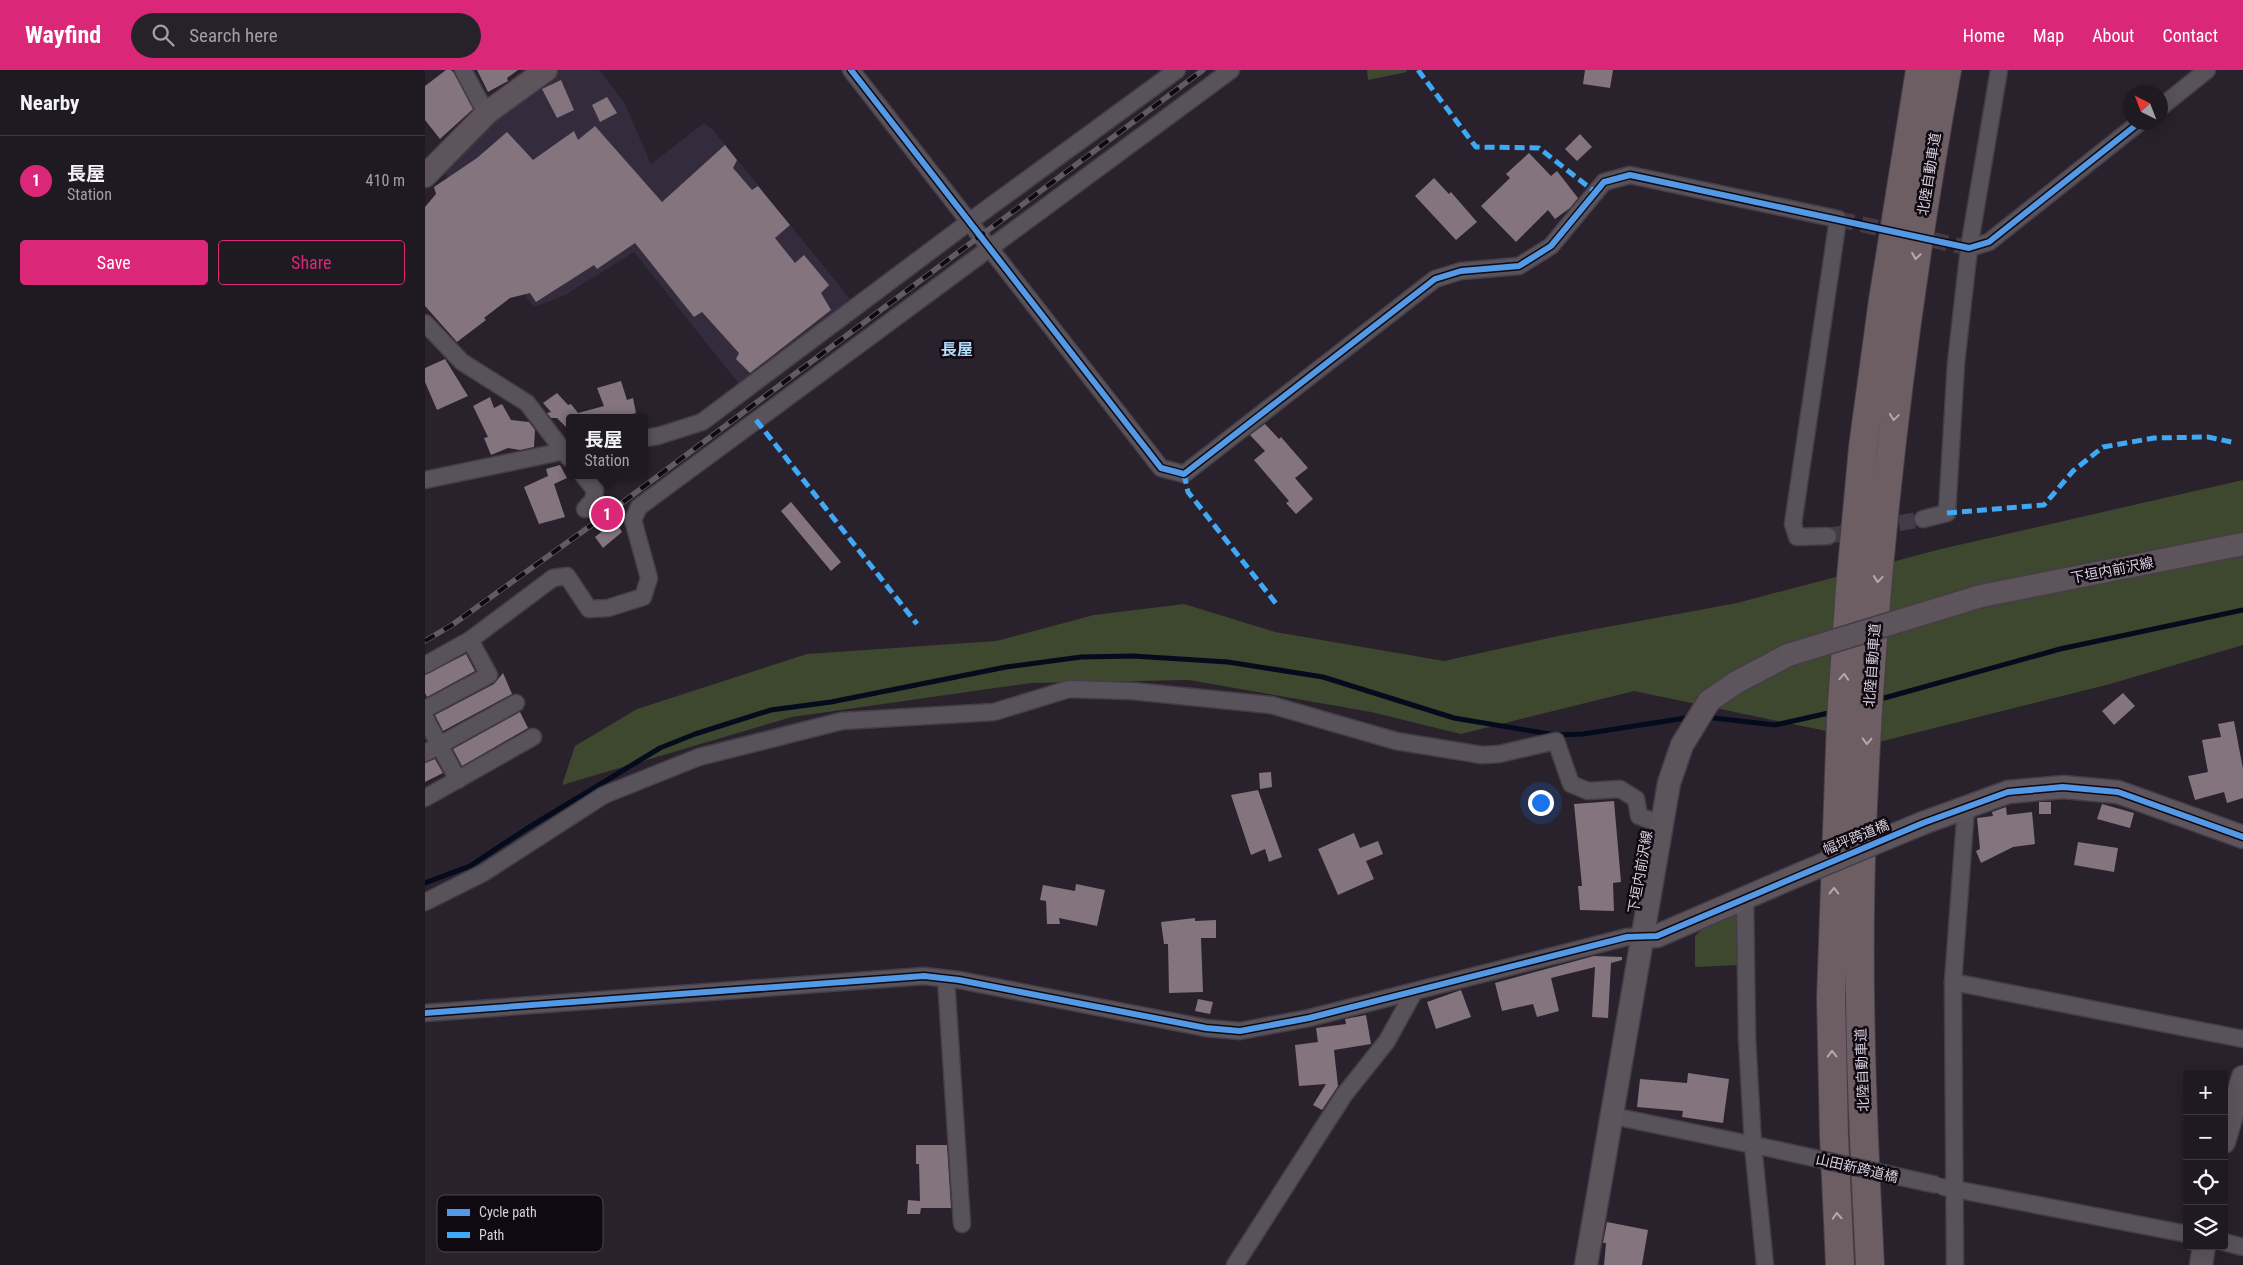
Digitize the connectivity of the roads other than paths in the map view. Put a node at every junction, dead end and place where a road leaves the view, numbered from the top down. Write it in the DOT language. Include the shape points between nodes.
graph roads {
  1 [pos="463,70"];
  2 [pos="546,70"];
  3 [pos="851,70"];
  4 [pos="1177,70"];
  5 [pos="1231,70"];
  6 [pos="1920,70"];
  7 [pos="1947,70"];
  8 [pos="1999,70"];
  9 [pos="2207,70"];
  10 [pos="2168,101"];
  11 [pos="488,112"];
  12 [pos="2130,130"];
  13 [pos="425,176"];
  14 [pos="969,222"];
  15 [pos="990,246"];
  16 [pos="1969,248"];
  17 [pos="425,323"];
  18 [pos="648,438"];
  19 [pos="566,451"];
  20 [pos="566,453"];
  21 [pos="586,479"];
  22 [pos="425,480"];
  23 [pos="585,509"];
  24 [pos="1923,519"];
  25 [pos="1828,536"];
  26 [pos="2243,544"];
  27 [pos="470,640"];
  28 [pos="425,665"];
  29 [pos="516,704"];
  30 [pos="425,709"];
  31 [pos="425,718"];
  32 [pos="533,737"];
  33 [pos="432,749"];
  34 [pos="458,780"];
  35 [pos="425,798"];
  36 [pos="1966,807"];
  37 [pos="1661,824"];
  38 [pos="2243,837"];
  39 [pos="1745,898"];
  40 [pos="425,902"];
  41 [pos="1641,937"];
  42 [pos="946,978"];
  43 [pos="1953,982"];
  44 [pos="1414,992"];
  45 [pos="425,1013"];
  46 [pos="2243,1039"];
  47 [pos="2243,1077"];
  48 [pos="1613,1116"];
  49 [pos="2228,1128"];
  50 [pos="1753,1146"];
  51 [pos="1954,1188"];
  52 [pos="962,1224"];
  53 [pos="2183,1233"];
  54 [pos="2228,1243"];
  55 [pos="2243,1247"];
  56 [pos="2203,1250"];
  57 [pos="1235,1265"];
  58 [pos="1586,1265"];
  59 [pos="1765,1265"];
  60 [pos="1840,1265"];
  61 [pos="1870,1265"];
  62 [pos="1955,1265"];
  63 [pos="2201,1265"];
  1 -- 11 [label="street"];
  2 -- 11 [label="main road"];
  3 -- 14 [label="street"];
  4 -- 14 [label="street"];
  5 -- 15 [label="street"];
  60 -- 6 [label="highway, 北陸自動車道, one-way" via="1833,1136 1831,998 1838,778 1850,588 1866,428"];
  7 -- 61 [label="highway, 北陸自動車道, one-way" via="1909,299 1892,429 1867,720 1860,1002"];
  8 -- 16 [label="street"];
  9 -- 10 [label="street"];
  11 -- 13 [label="main road"];
  12 -- 16 [label="street" via="1989,242"];
  14 -- 15 [label="street"];
  14 -- 18 [label="street" via="702,422"];
  15 -- 25 [label="street" via="1161,468 1185,474 1435,279 1461,270 1519,266 1551,246 1604,182 1630,175 1838,219 1793,524 1797,537"];
  15 -- 27 [label="street" via="639,507 633,520 649,578 643,597 608,608 589,609 567,576 553,578"];
  16 -- 24 [label="street" via="1956,363 1947,513"];
  17 -- 19 [label="street" via="462,362 527,403"];
  20 -- 22 [label="street"];
  21 -- 23 [label="street" via="595,490 593,500"];
  26 -- 37 [label="main road, 下垣内前沢線, bridge" via="1981,596 1788,655 1709,701 1682,745 1669,783"];
  27 -- 28 [label="street"];
  27 -- 30 [label="street" via="489,675"];
  29 -- 33 [label="street"];
  31 -- 33 [label="street"];
  32 -- 34 [label="street"];
  33 -- 34 [label="street"];
  34 -- 35 [label="street"];
  36 -- 38 [label="main road, 幅坪跨道橋" via="2008,792 2063,787 2118,792"];
  36 -- 39 [label="main road, 幅坪跨道橋, bridge"];
  36 -- 43 [label="street"];
  37 -- 40 [label="street" via="1639,816 1635,799 1620,789 1588,791 1571,784 1556,741 1482,755 1396,741 1271,705 1132,691 1069,689 994,712 842,721 699,756 605,796 483,873"];
  37 -- 41 [label="main road, 下垣内前沢線"];
  39 -- 41 [label="main road, 幅坪跨道橋" via="1657,936"];
  39 -- 50 [label="street" via="1747,1038"];
  41 -- 44 [label="street"];
  41 -- 48 [label="main road, 下垣内前沢線"];
  42 -- 44 [label="street" via="1206,1028 1240,1031"];
  42 -- 45 [label="street" via="924,976"];
  42 -- 52 [label="street"];
  43 -- 46 [label="street"];
  43 -- 51 [label="street"];
  44 -- 57 [label="street" via="1387,1041 1344,1095"];
  47 -- 49 [label="main road"];
  48 -- 50 [label="street, 山田新跨道橋"];
  48 -- 58 [label="main road, 下垣内前沢線"];
  50 -- 51 [label="street, 山田新跨道橋, bridge"];
  50 -- 59 [label="street"];
  51 -- 53 [label="street, 山田新跨道橋"];
  51 -- 62 [label="street"];
  54 -- 55 [label="street"];
  56 -- 63 [label="main road"];
}
